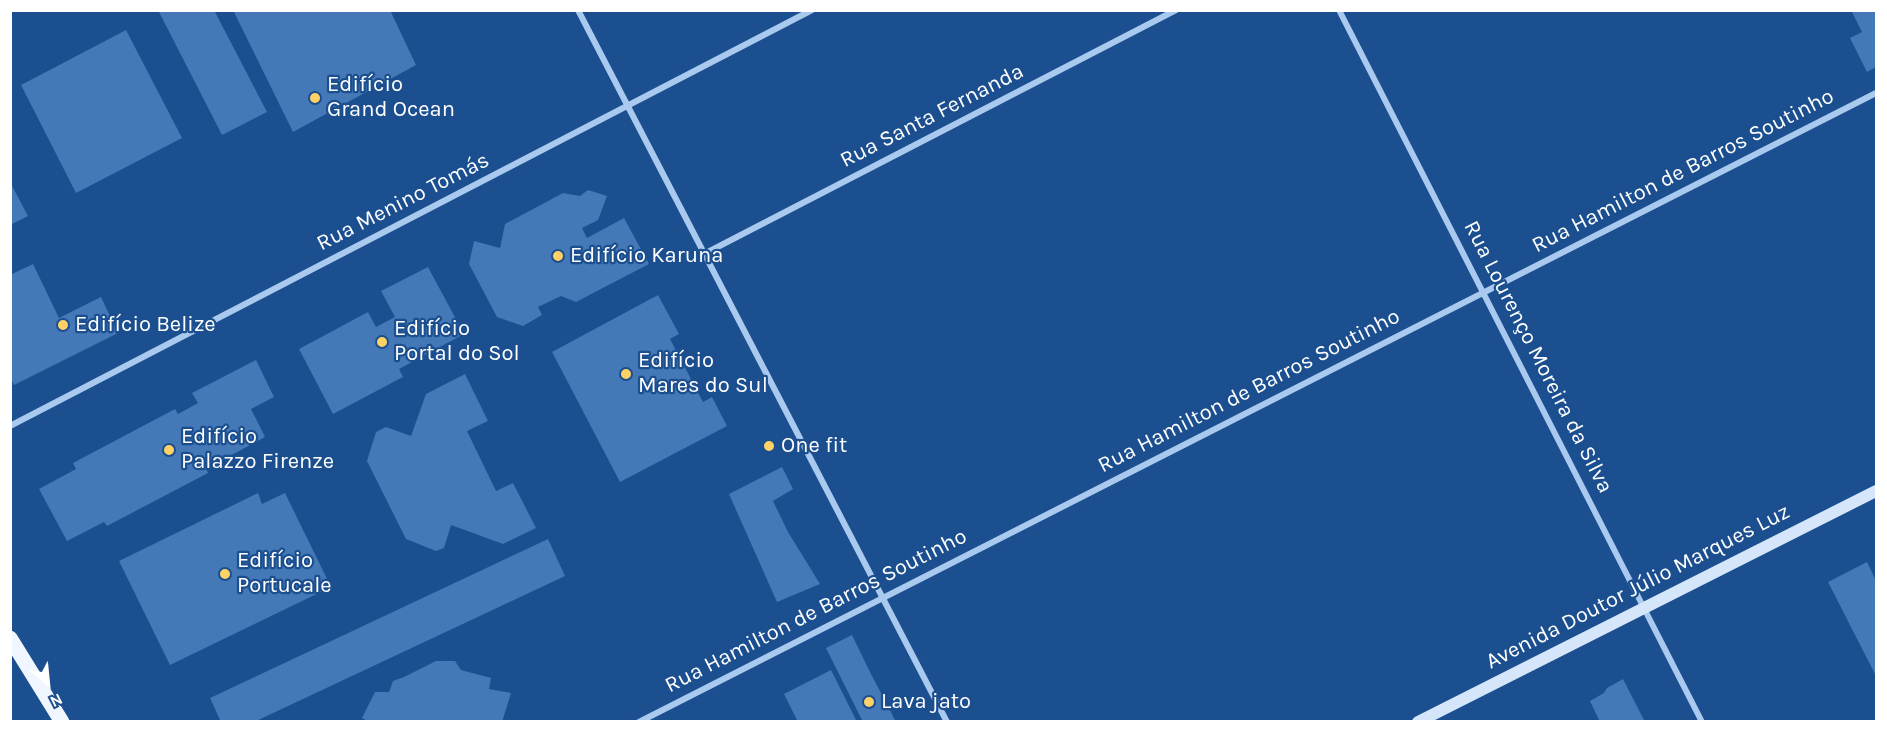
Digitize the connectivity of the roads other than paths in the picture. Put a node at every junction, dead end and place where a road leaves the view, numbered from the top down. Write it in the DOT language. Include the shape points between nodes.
graph roads {
  1 [pos="578,10"];
  2 [pos="812,10"];
  3 [pos="1176,10"];
  4 [pos="1340,10"];
  5 [pos="1876,93"];
  6 [pos="628,106"];
  7 [pos="704,254"];
  8 [pos="1485,292"];
  9 [pos="10,426"];
  10 [pos="1876,491"];
  11 [pos="882,598"];
  12 [pos="1645,607"];
  13 [pos="10,638"];
  14 [pos="62,722"];
  15 [pos="639,722"];
  16 [pos="947,722"];
  17 [pos="1418,722"];
  18 [pos="1702,722"];
  1 -- 6 [label="street"];
  2 -- 6 [label="street, Rua Menino Tomás"];
  3 -- 7 [label="street, Rua Santa Fernanda"];
  4 -- 8 [label="street, Rua Lourenço Moreira da Silva"];
  5 -- 8 [label="street, Rua Hamilton de Barros Soutinho"];
  6 -- 7 [label="street"];
  6 -- 9 [label="street, Rua Menino Tomás"];
  7 -- 11 [label="street"];
  8 -- 11 [label="street, Rua Hamilton de Barros Soutinho"];
  8 -- 12 [label="street, Rua Lourenço Moreira da Silva"];
  10 -- 12 [label="street, Avenida Doutor Júlio Marques Luz"];
  11 -- 15 [label="street, Rua Hamilton de Barros Soutinho"];
  11 -- 16 [label="street"];
  12 -- 17 [label="street, Avenida Doutor Júlio Marques Luz"];
  12 -- 18 [label="street, Rua Lourenço Moreira da Silva"];
  13 -- 14 [label="main road"];
}
